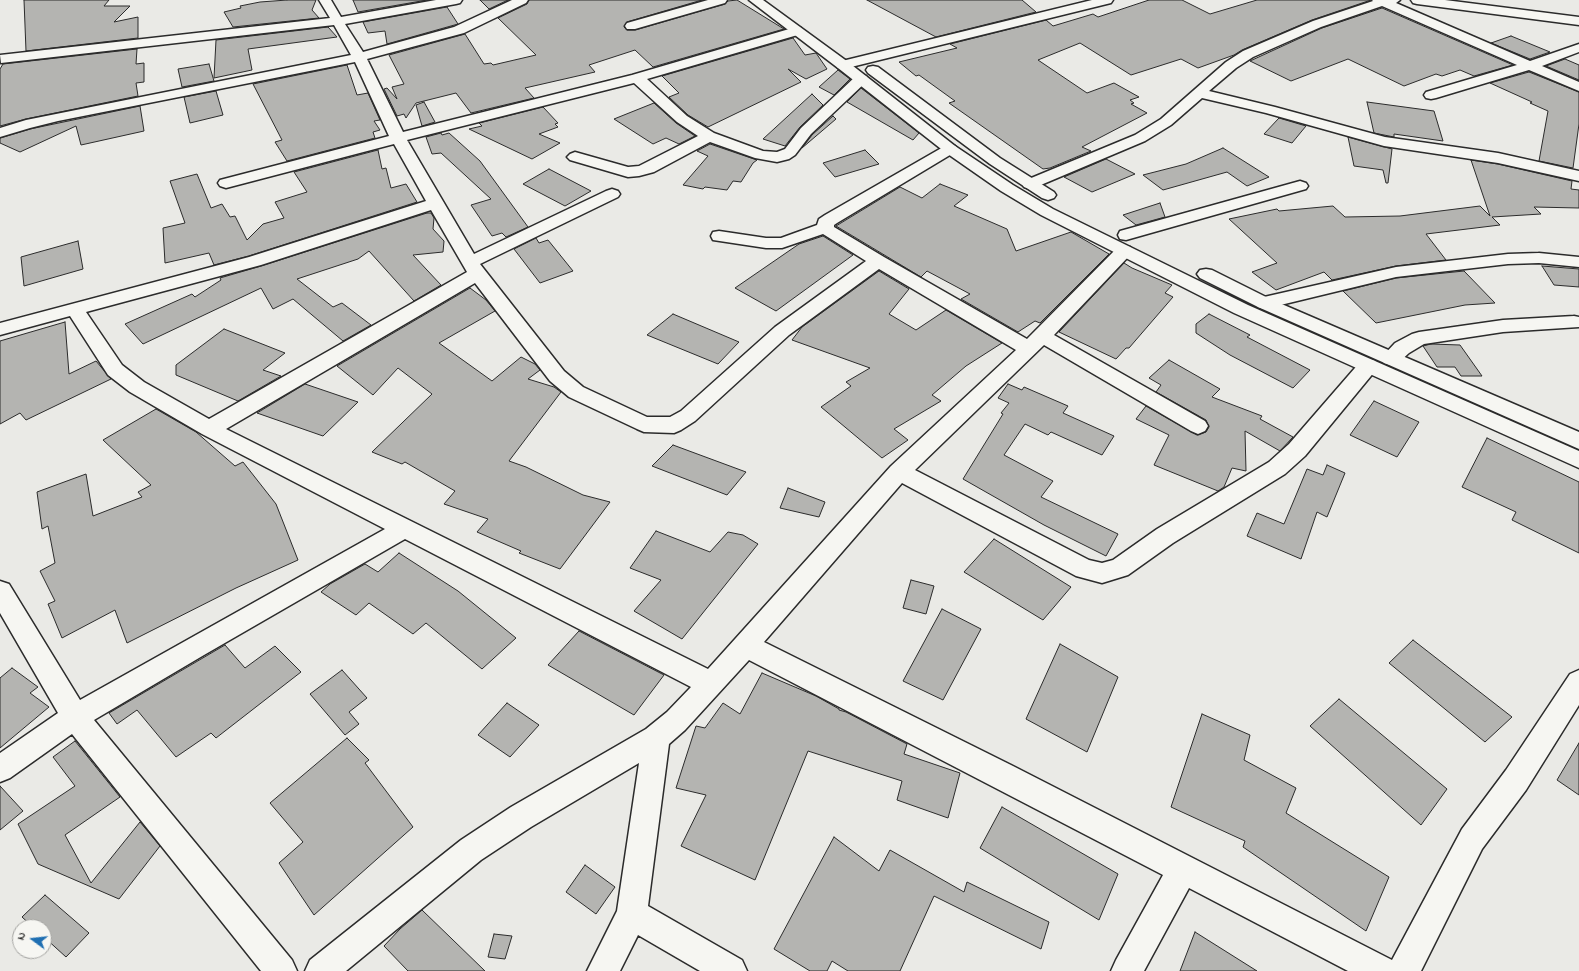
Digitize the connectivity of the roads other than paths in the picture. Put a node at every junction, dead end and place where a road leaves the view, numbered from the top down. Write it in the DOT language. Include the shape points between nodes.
graph roads {
  1 [pos="325,0"];
  2 [pos="452,0"];
  3 [pos="522,0"];
  4 [pos="721,0"];
  5 [pos="755,0"];
  6 [pos="776,0"];
  7 [pos="1104,0"];
  8 [pos="1417,0"];
  9 [pos="1385,1"];
  10 [pos="339,21"];
  11 [pos="1579,21"];
  12 [pos="631,26"];
  13 [pos="796,31"];
  14 [pos="1579,48"];
  15 [pos="359,57"];
  16 [pos="1,59"];
  17 [pos="861,60"];
  18 [pos="843,65"];
  19 [pos="1529,66"];
  20 [pos="638,78"];
  21 [pos="861,79"];
  22 [pos="1579,87"];
  23 [pos="1198,93"];
  24 [pos="1431,95"];
  25 [pos="58,117"];
  26 [pos="0,124"];
  27 [pos="0,133"];
  28 [pos="709,136"];
  29 [pos="398,138"];
  30 [pos="950,149"];
  31 [pos="575,157"];
  32 [pos="1579,176"];
  33 [pos="226,183"];
  34 [pos="1030,184"];
  35 [pos="1300,186"];
  36 [pos="612,194"];
  37 [pos="435,203"];
  38 [pos="826,227"];
  39 [pos="720,236"];
  40 [pos="1125,243"];
  41 [pos="878,261"];
  42 [pos="1579,262"];
  43 [pos="474,268"];
  44 [pos="1264,303"];
  45 [pos="74,309"];
  46 [pos="1574,322"];
  47 [pos="0,329"];
  48 [pos="1036,343"];
  49 [pos="1391,358"];
  50 [pos="1368,366"];
  51 [pos="1198,426"];
  52 [pos="209,429"];
  53 [pos="1579,441"];
  54 [pos="1579,460"];
  55 [pos="899,472"];
  56 [pos="406,528"];
  57 [pos="0,591"];
  58 [pos="744,645"];
  59 [pos="1579,682"];
  60 [pos="711,684"];
  61 [pos="75,717"];
  62 [pos="656,738"];
  63 [pos="0,769"];
  64 [pos="1183,869"];
  65 [pos="632,914"];
  66 [pos="281,971"];
  67 [pos="321,971"];
  68 [pos="604,971"];
  69 [pos="731,971"];
  70 [pos="1127,971"];
  71 [pos="1381,971"];
  72 [pos="1404,971"];
  1 -- 10 [label="street"];
  2 -- 10 [label="street"];
  3 -- 15 [label="street" via="459,30"];
  4 -- 12 [label="street"];
  5 -- 13 [label="street"];
  6 -- 17 [label="street"];
  7 -- 17 [label="street"];
  8 -- 11 [label="street"];
  9 -- 19 [label="street"];
  9 -- 23 [label="street" via="1317,24 1248,54 1231,64"];
  10 -- 15 [label="street"];
  10 -- 16 [label="street"];
  13 -- 18 [label="street"];
  13 -- 20 [label="street"];
  14 -- 19 [label="street"];
  15 -- 25 [label="street"];
  15 -- 29 [label="street"];
  17 -- 18 [label="street"];
  17 -- 34 [label="street" via="968,142"];
  18 -- 21 [label="street"];
  19 -- 22 [label="street"];
  19 -- 24 [label="street"];
  20 -- 28 [label="street" via="682,119"];
  20 -- 29 [label="street"];
  21 -- 28 [label="street" via="806,131 784,156 760,155"];
  21 -- 30 [label="street"];
  23 -- 32 [label="street" via="1372,138 1498,158"];
  23 -- 34 [label="street" via="1166,122 1140,138"];
  25 -- 26 [label="street"];
  25 -- 27 [label="street"];
  28 -- 31 [label="street" via="648,169 639,171 628,172"];
  29 -- 33 [label="street"];
  29 -- 37 [label="street"];
  30 -- 38 [label="street" via="830,219 825,223"];
  30 -- 40 [label="street" via="1047,212"];
  34 -- 40 [label="street"];
  35 -- 40 [label="street"];
  36 -- 43 [label="street"];
  37 -- 43 [label="street"];
  37 -- 45 [label="street" via="308,246"];
  38 -- 39 [label="street" via="782,243"];
  38 -- 41 [label="street"];
  40 -- 44 [label="street"];
  40 -- 48 [label="street"];
  40 -- 50 [label="street" via="1241,309"];
  41 -- 43 [label="street" via="782,331 688,416 674,425 660,426 644,424 576,392 557,376"];
  41 -- 48 [label="street"];
  42 -- 44 [label="street" via="1539,258 1508,259 1396,272"];
  43 -- 52 [label="street"];
  44 -- 49 [label="street"];
  45 -- 47 [label="street"];
  45 -- 52 [label="street" via="115,370 137,388"];
  46 -- 49 [label="street" via="1503,326 1419,338"];
  48 -- 51 [label="street"];
  48 -- 55 [label="street"];
  49 -- 53 [label="street"];
  50 -- 54 [label="street"];
  50 -- 55 [label="street" via="1297,450 1277,468 1165,536 1120,568 1102,573 1084,569"];
  52 -- 56 [label="street"];
  55 -- 58 [label="street"];
  56 -- 60 [label="street"];
  56 -- 61 [label="street"];
  57 -- 61 [label="street"];
  58 -- 60 [label="street"];
  58 -- 64 [label="street"];
  59 -- 72 [label="street" via="1516,780 1472,839"];
  60 -- 62 [label="street"];
  61 -- 63 [label="street"];
  61 -- 66 [label="street"];
  62 -- 65 [label="street"];
  62 -- 67 [label="street" via="521,817 471,850"];
  64 -- 70 [label="street"];
  64 -- 71 [label="street"];
  65 -- 68 [label="street"];
  65 -- 69 [label="street"];
}
